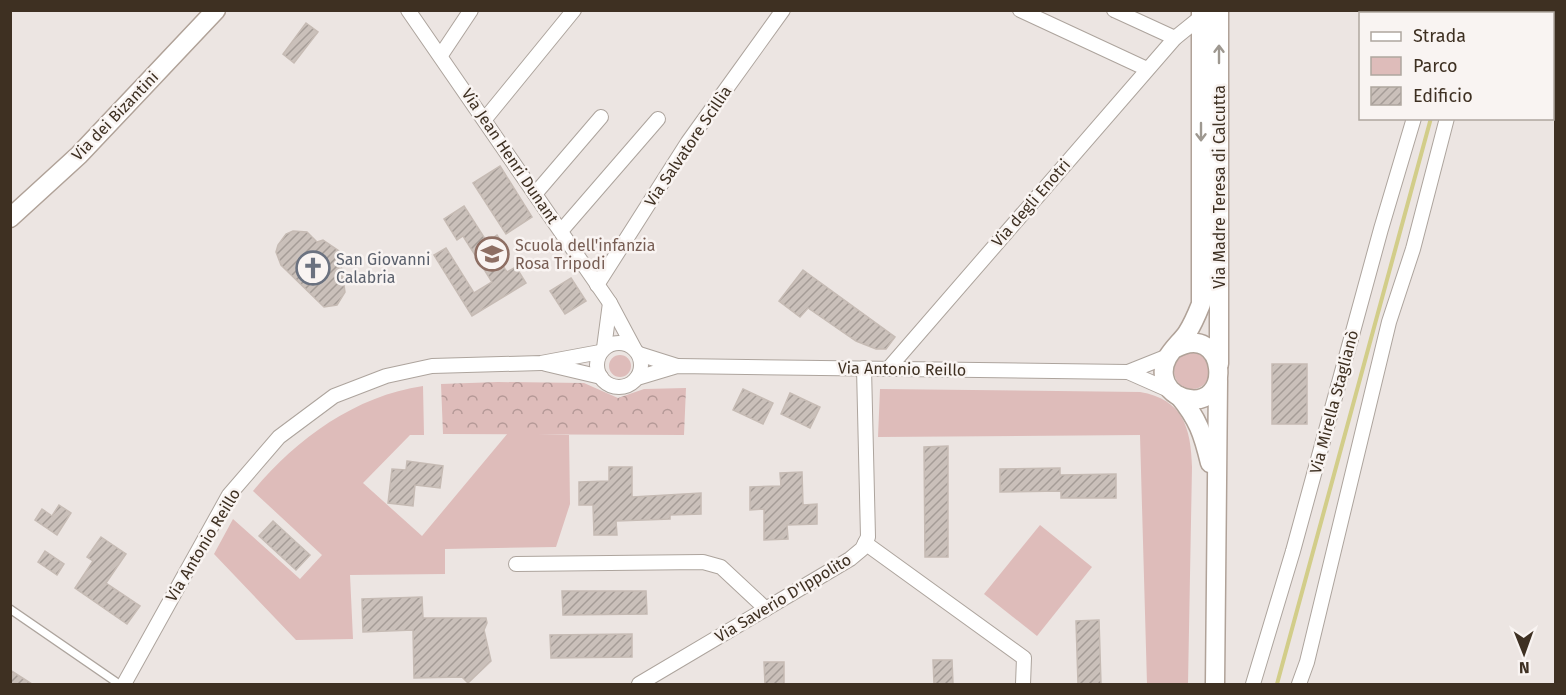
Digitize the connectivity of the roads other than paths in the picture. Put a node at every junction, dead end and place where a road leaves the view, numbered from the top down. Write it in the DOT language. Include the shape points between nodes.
graph roads {
  1 [pos="216,10"];
  2 [pos="408,10"];
  3 [pos="471,10"];
  4 [pos="574,10"];
  5 [pos="783,10"];
  6 [pos="1020,10"];
  7 [pos="1114,10"];
  8 [pos="1219,10"];
  9 [pos="1201,14"];
  10 [pos="1175,38"];
  11 [pos="441,56"];
  12 [pos="1147,69"];
  13 [pos="601,117"];
  14 [pos="658,119"];
  15 [pos="484,120"];
  16 [pos="1413,120"];
  17 [pos="1446,120"];
  18 [pos="536,194"];
  19 [pos="10,218"];
  20 [pos="561,231"];
  21 [pos="597,285"];
  22 [pos="610,303"];
  23 [pos="602,350"];
  24 [pos="637,351"];
  25 [pos="1171,352"];
  26 [pos="541,363"];
  27 [pos="677,366"];
  28 [pos="864,368"];
  29 [pos="888,369"];
  30 [pos="1128,372"];
  31 [pos="1219,373"];
  32 [pos="601,377"];
  33 [pos="637,378"];
  34 [pos="1175,394"];
  35 [pos="1216,488"];
  36 [pos="865,543"];
  37 [pos="516,564"];
  38 [pos="10,609"];
  39 [pos="766,609"];
  40 [pos="121,684"];
  41 [pos="639,684"];
  42 [pos="1023,684"];
  43 [pos="1215,684"];
  44 [pos="1253,684"];
  45 [pos="1299,684"];
  1 -- 19 [label="main road, Via dei Bizantini" via="79,155"];
  2 -- 11 [label="street, Via Jean Henri Dunant"];
  3 -- 11 [label="street"];
  4 -- 15 [label="street"];
  5 -- 21 [label="street, Via Salvatore Scillìa" via="688,142"];
  6 -- 12 [label="street"];
  7 -- 10 [label="street"];
  31 -- 8 [label="main road, Via Madre Teresa di Calcutta, one-way"];
  9 -- 10 [label="street, Via degli Enotri"];
  9 -- 25 [label="main road, Via Madre Teresa di Calcutta, one-way" via="1201,304 1187,333"];
  10 -- 12 [label="street, Via degli Enotri"];
  11 -- 15 [label="street, Via Jean Henri Dunant"];
  12 -- 29 [label="street, Via degli Enotri"];
  13 -- 18 [label="street"];
  14 -- 20 [label="street"];
  15 -- 18 [label="street, Via Jean Henri Dunant"];
  16 -- 44 [label="street, Via Mirella Staglianò"];
  17 -- 45 [label="street" via="1413,249 1389,322"];
  18 -- 20 [label="street, Via Jean Henri Dunant"];
  20 -- 21 [label="street, Via Jean Henri Dunant"];
  21 -- 22 [label="street, Via Jean Henri Dunant"];
  22 -- 23 [label="street"];
  22 -- 24 [label="street, Via Jean Henri Dunant"];
  23 -- 24 [label="street" via="619,342"];
  23 -- 26 [label="street, Via Antonio Reillo"];
  23 -- 32 [label="street" via="597,365"];
  24 -- 27 [label="street, Via Antonio Reillo"];
  24 -- 33 [label="street" via="642,366"];
  25 -- 30 [label="street, Via Antonio Reillo"];
  25 -- 31 [label="main road" via="1182,344 1201,344 1209,349"];
  25 -- 34 [label="main road" via="1163,374"];
  26 -- 32 [label="street, Via Antonio Reillo"];
  26 -- 40 [label="street, Via Antonio Reillo" via="442,365 386,376 334,396 279,437 229,495"];
  27 -- 28 [label="street, Via Antonio Reillo"];
  27 -- 33 [label="street, Via Antonio Reillo"];
  28 -- 29 [label="street, Via Antonio Reillo"];
  28 -- 36 [label="street, Via Saverio D'Ippolito" via="868,537"];
  29 -- 30 [label="street, Via Antonio Reillo"];
  30 -- 34 [label="street, Via Antonio Reillo"];
  31 -- 34 [label="main road" via="1206,395 1197,399"];
  31 -- 35 [label="main road, Via Antonio Reillo"];
  32 -- 33 [label="street" via="619,387"];
  34 -- 35 [label="main road, Via Antonio Reillo" via="1195,415 1203,433"];
  35 -- 43 [label="main road, Via Antonio Reillo"];
  36 -- 39 [label="street, Via Saverio D'Ippolito" via="850,559"];
  36 -- 42 [label="street" via="1024,658"];
  37 -- 39 [label="street" via="703,562 721,567"];
  38 -- 40 [label="lane"];
  39 -- 41 [label="street, Via Saverio D'Ippolito"];
}
